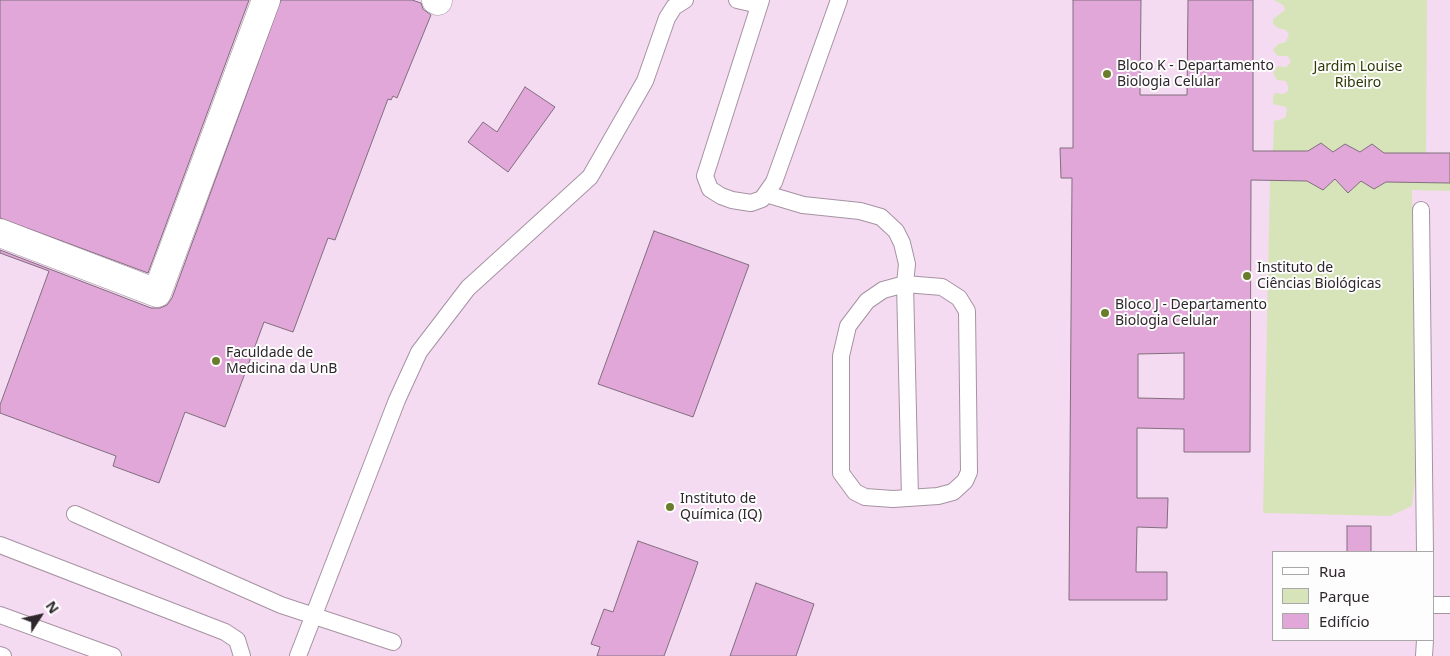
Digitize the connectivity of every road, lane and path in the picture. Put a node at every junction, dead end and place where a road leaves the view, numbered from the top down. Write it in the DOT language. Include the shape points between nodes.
graph roads {
  1 [pos="266,0"];
  2 [pos="685,0"];
  3 [pos="737,0"];
  4 [pos="839,0"];
  5 [pos="760,3"];
  6 [pos="766,194"];
  7 [pos="1421,210"];
  8 [pos="0,233"];
  9 [pos="905,284"];
  10 [pos="910,498"];
  11 [pos="75,514"];
  12 [pos="0,545"];
  13 [pos="1425,551"];
  14 [pos="1435,605"];
  15 [pos="1450,605"];
  16 [pos="0,615"];
  17 [pos="314,617"];
  18 [pos="1425,641"];
  19 [pos="393,642"];
  20 [pos="114,656"];
  21 [pos="242,656"];
  22 [pos="298,656"];
  23 [pos="1424,656"];
  1 -- 8 [label="street" via="157,293"];
  2 -- 17 [label="lane" via="674,7 668,18 645,82 590,177 468,288 419,352 397,400"];
  3 -- 5 [label="lane"];
  4 -- 6 [label="lane" via="774,182"];
  5 -- 6 [label="lane" via="705,176 710,188 732,200 751,203"];
  6 -- 9 [label="lane" via="803,205 881,217 896,231 902,243 907,264"];
  7 -- 13 [label="lane"];
  9 -- 10 [label="lane"];
  9 -- 10 [label="lane" via="883,290 867,301 848,326 841,356 841,473 855,492 866,497"];
  9 -- 10 [label="lane" via="942,287 951,292 964,304 968,319 969,472 953,492"];
  11 -- 17 [label="lane"];
  12 -- 21 [label="lane" via="225,632 237,640"];
  14 -- 15 [label="lane"];
  16 -- 20 [label="lane"];
  17 -- 19 [label="lane"];
  17 -- 22 [label="lane"];
  18 -- 23 [label="lane"];
}
